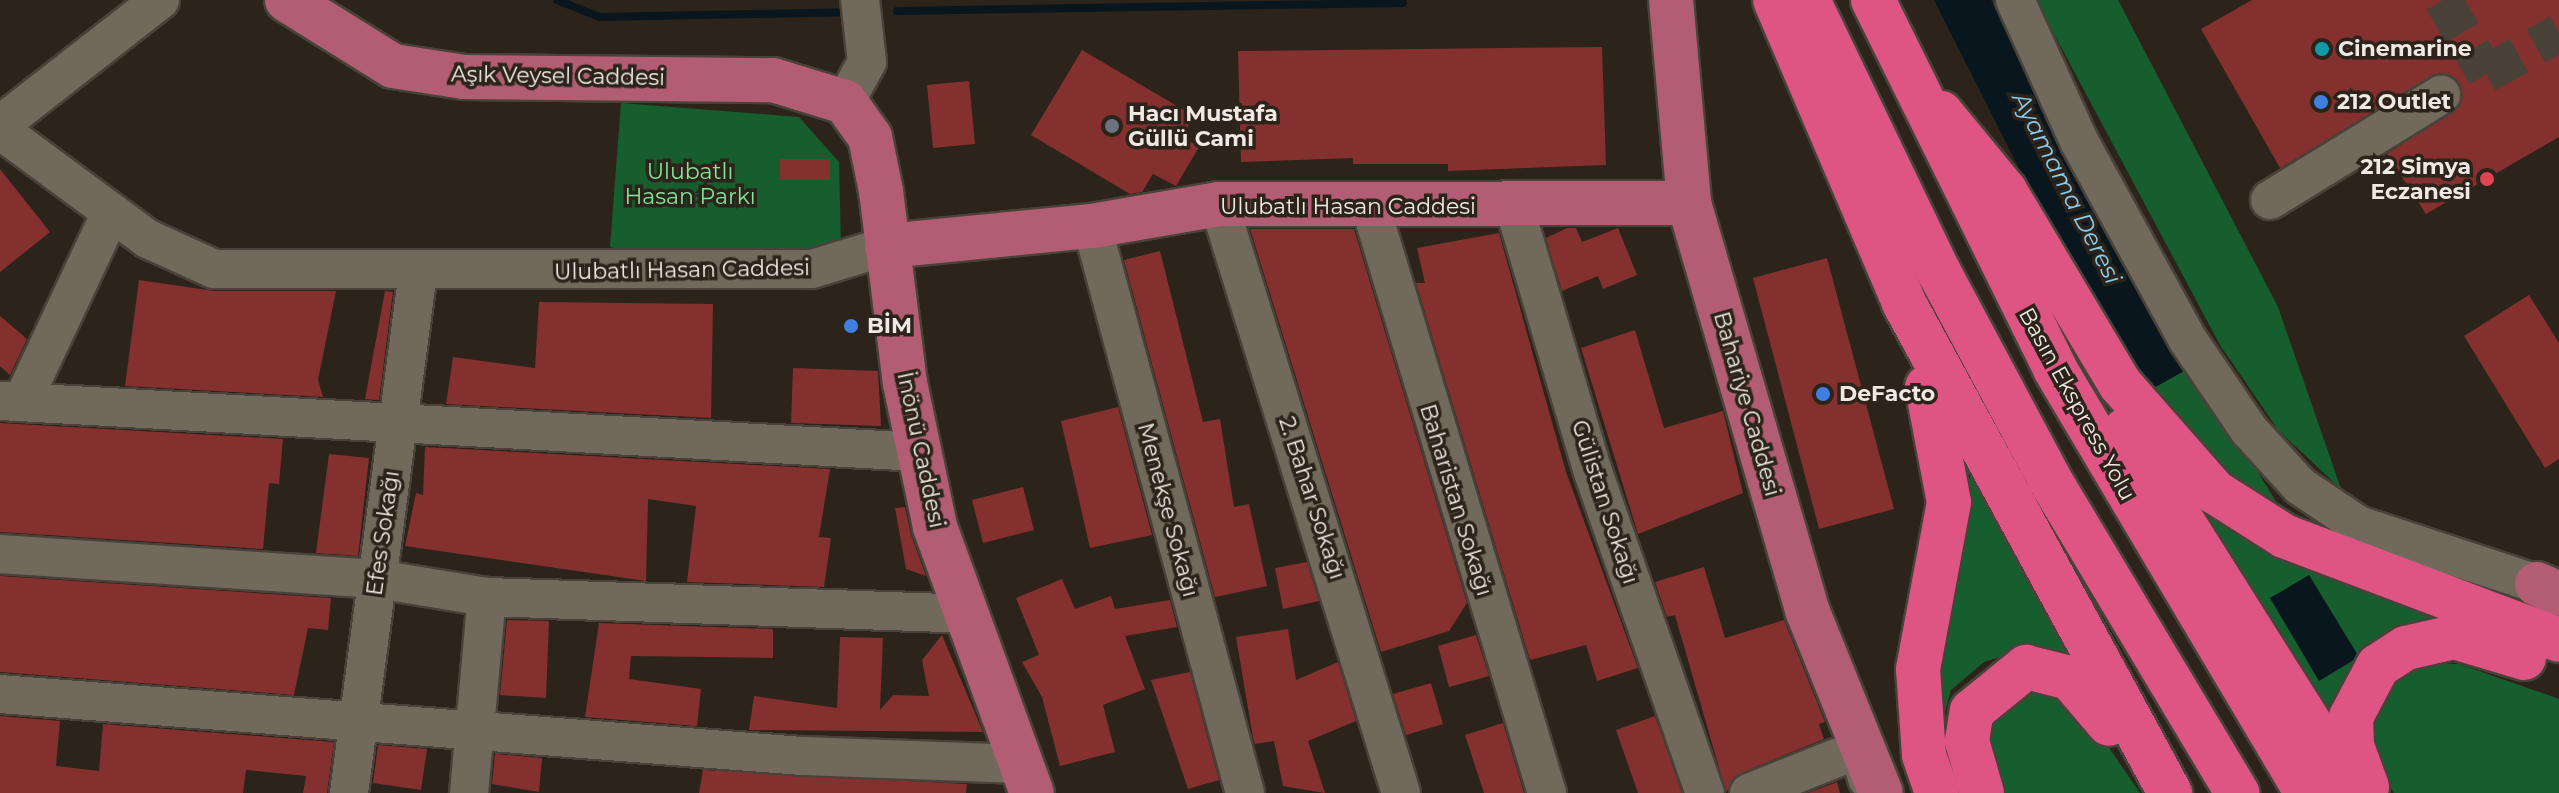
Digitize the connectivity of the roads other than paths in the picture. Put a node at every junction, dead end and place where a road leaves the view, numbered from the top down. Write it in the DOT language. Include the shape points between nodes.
graph roads {
  1 [pos="160,0"];
  2 [pos="287,0"];
  3 [pos="860,0"];
  4 [pos="1671,0"];
  5 [pos="1775,0"];
  6 [pos="1808,0"];
  7 [pos="1873,0"];
  8 [pos="2015,0"];
  9 [pos="1913,87"];
  10 [pos="2441,95"];
  11 [pos="845,102"];
  12 [pos="0,127"];
  13 [pos="2270,200"];
  14 [pos="1689,203"];
  15 [pos="1219,204"];
  16 [pos="1370,205"];
  17 [pos="1515,209"];
  18 [pos="111,213"];
  19 [pos="1092,226"];
  20 [pos="887,246"];
  21 [pos="418,272"];
  22 [pos="2020,300"];
  23 [pos="1904,303"];
  24 [pos="11,402"];
  25 [pos="397,428"];
  26 [pos="919,452"];
  27 [pos="0,554"];
  28 [pos="377,579"];
  29 [pos="2548,589"];
  30 [pos="487,597"];
  31 [pos="967,614"];
  32 [pos="2555,645"];
  33 [pos="0,694"];
  34 [pos="358,720"];
  35 [pos="473,731"];
  36 [pos="1859,749"];
  37 [pos="1026,779"];
  38 [pos="349,793"];
  39 [pos="469,793"];
  40 [pos="1245,793"];
  41 [pos="1401,793"];
  42 [pos="1547,793"];
  43 [pos="1705,793"];
  44 [pos="1749,793"];
  45 [pos="1871,793"];
  46 [pos="1881,793"];
  47 [pos="1937,793"];
  48 [pos="1982,793"];
  49 [pos="2158,793"];
  50 [pos="2170,793"];
  51 [pos="2237,793"];
  52 [pos="2307,793"];
  53 [pos="2354,793"];
  54 [pos="2370,793"];
  1 -- 12 [label="street"];
  2 -- 11 [label="main road, Aşık Veysel Caddesi" via="393,66 464,77 773,80"];
  3 -- 11 [label="street" via="867,62"];
  4 -- 14 [label="main road, Bahariye Caddesi"];
  5 -- 23 [label="highway"];
  6 -- 51 [label="highway" via="2036,453"];
  7 -- 9 [label="highway, Basın Ekspress Yolu"];
  8 -- 29 [label="street" via="2072,127 2188,340 2249,430 2300,486 2358,525"];
  9 -- 22 [label="highway, Basın Ekspress Yolu"];
  9 -- 32 [label="highway" via="1967,137 2120,384 2215,492 2284,536"];
  10 -- 13 [label="street"];
  11 -- 20 [label="main road, İnönü Caddesi" via="870,137"];
  12 -- 18 [label="street, Ulubatlı Hasan Caddesi"];
  14 -- 17 [label="main road, Ulubatlı Hasan Caddesi"];
  14 -- 36 [label="main road, Bahariye Caddesi" via="1807,610"];
  15 -- 16 [label="main road, Ulubatlı Hasan Caddesi"];
  15 -- 19 [label="main road, Ulubatlı Hasan Caddesi"];
  15 -- 41 [label="street, 2. Bahar Sokağı"];
  16 -- 17 [label="main road, Ulubatlı Hasan Caddesi"];
  16 -- 42 [label="street, Baharistan Sokağı"];
  17 -- 43 [label="street, Gülistan Sokağı" via="1593,472"];
  18 -- 21 [label="street, Ulubatlı Hasan Caddesi" via="214,269"];
  18 -- 24 [label="street"];
  19 -- 20 [label="main road, Ulubatlı Hasan Caddesi"];
  19 -- 40 [label="street, Menekşe Sokağı"];
  20 -- 21 [label="street, Ulubatlı Hasan Caddesi" via="812,269"];
  20 -- 26 [label="main road, İnönü Caddesi"];
  21 -- 25 [label="street, Efes Sokağı"];
  22 -- 52 [label="highway, Basın Ekspress Yolu" via="2186,598"];
  22 -- 53 [label="highway" via="2060,341 2138,448"];
  23 -- 47 [label="highway" via="1938,421 1949,502 1918,669 1924,755"];
  23 -- 50 [label="highway"];
  24 -- 25 [label="street"];
  25 -- 26 [label="street"];
  25 -- 28 [label="street, Efes Sokağı"];
  26 -- 31 [label="main road, İnönü Caddesi" via="935,527"];
  27 -- 28 [label="street"];
  28 -- 30 [label="street"];
  28 -- 34 [label="street, Efes Sokağı"];
  30 -- 31 [label="street"];
  30 -- 35 [label="street"];
  31 -- 37 [label="main road, İnönü Caddesi"];
  32 -- 54 [label="highway" via="2454,637 2387,660 2361,689 2351,717 2352,746"];
  33 -- 34 [label="street"];
  34 -- 35 [label="street"];
  34 -- 38 [label="street, Efes Sokağı"];
  35 -- 37 [label="street"];
  35 -- 39 [label="street"];
  36 -- 44 [label="street"];
  36 -- 45 [label="street"];
  36 -- 46 [label="main road, Bahariye Caddesi"];
  48 -- 49 [label="highway" via="1967,741 1972,711 2026,667 2070,678"];
}
